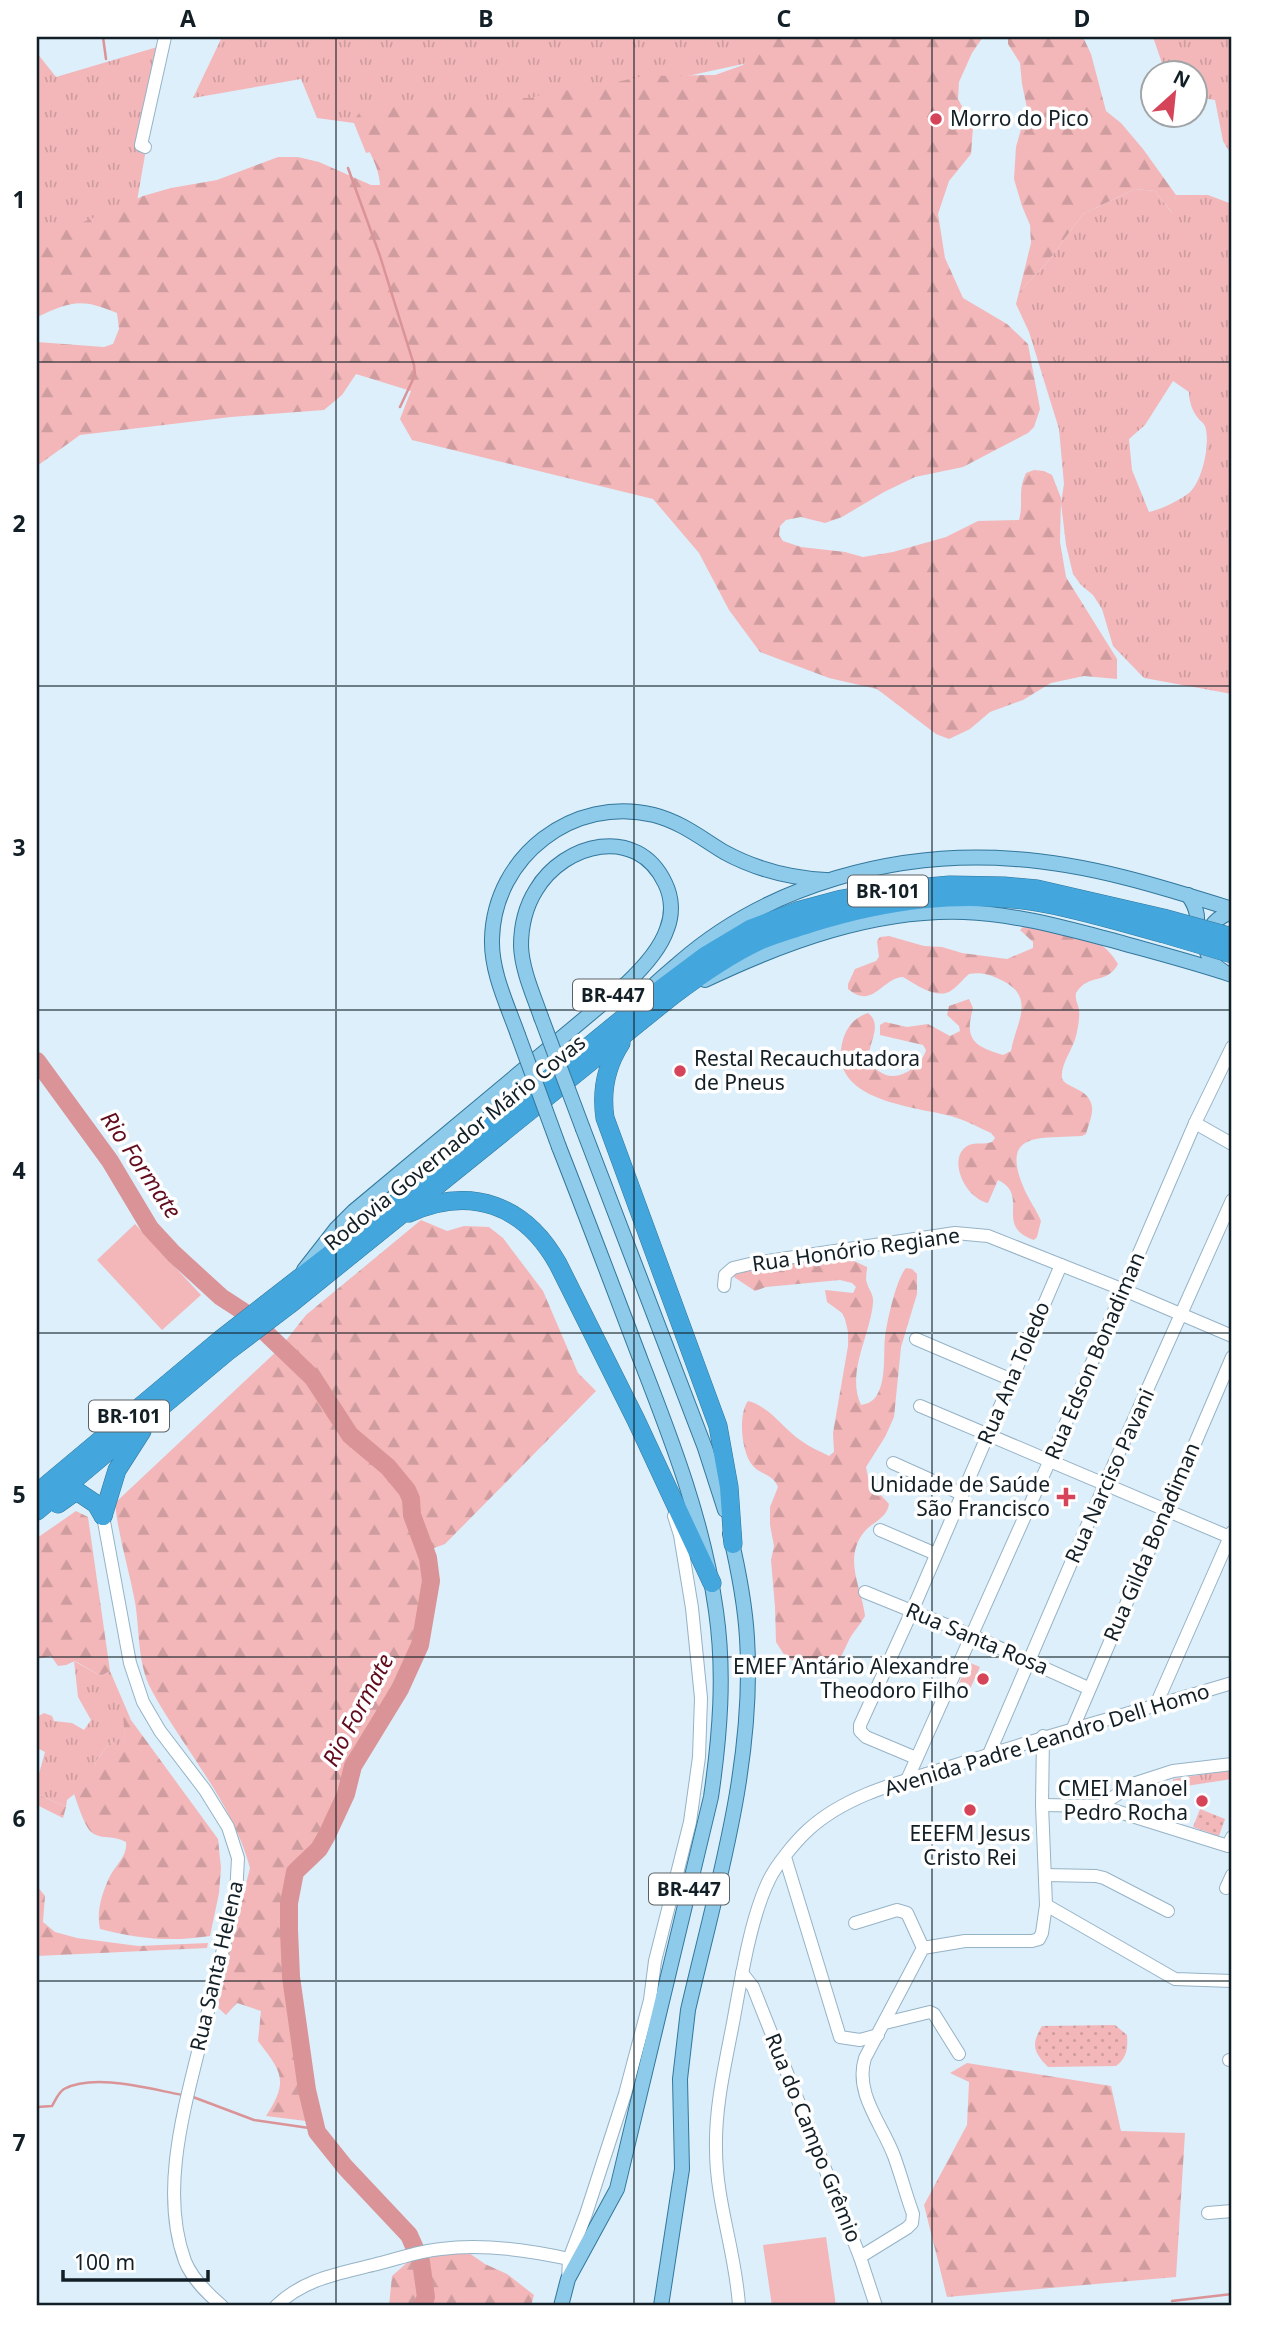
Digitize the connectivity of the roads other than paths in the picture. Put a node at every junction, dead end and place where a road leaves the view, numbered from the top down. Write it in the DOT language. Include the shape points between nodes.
graph roads {
  1 [pos="164,37"];
  2 [pos="145,147"];
  3 [pos="831,880"];
  4 [pos="1188,895"];
  5 [pos="1232,911"];
  6 [pos="1162,925"];
  7 [pos="1232,937"];
  8 [pos="1160,954"];
  9 [pos="1232,954"];
  10 [pos="1229,974"];
  11 [pos="672,996"];
  12 [pos="638,1006"];
  13 [pos="635,1027"];
  14 [pos="1232,1047"];
  15 [pos="1195,1123"];
  16 [pos="1232,1143"];
  17 [pos="1232,1200"];
  18 [pos="388,1225"];
  19 [pos="1060,1265"];
  20 [pos="297,1280"];
  21 [pos="724,1286"];
  22 [pos="1124,1290"];
  23 [pos="283,1300"];
  24 [pos="1182,1315"];
  25 [pos="1232,1336"];
  26 [pos="916,1339"];
  27 [pos="224,1346"];
  28 [pos="1232,1357"];
  29 [pos="1012,1380"];
  30 [pos="920,1406"];
  31 [pos="155,1412"];
  32 [pos="988,1435"];
  33 [pos="1050,1460"];
  34 [pos="893,1463"];
  35 [pos="661,1472"];
  36 [pos="1105,1484"];
  37 [pos="37,1493"];
  38 [pos="962,1494"];
  39 [pos="1165,1510"];
  40 [pos="37,1511"];
  41 [pos="103,1516"];
  42 [pos="37,1522"];
  43 [pos="880,1530"];
  44 [pos="1231,1536"];
  45 [pos="733,1544"];
  46 [pos="936,1554"];
  47 [pos="712,1583"];
  48 [pos="865,1592"];
  49 [pos="912,1611"];
  50 [pos="971,1635"];
  51 [pos="1030,1661"];
  52 [pos="1232,1684"];
  53 [pos="1088,1688"];
  54 [pos="1155,1707"];
  55 [pos="1073,1728"];
  56 [pos="1043,1736"];
  57 [pos="989,1754"];
  58 [pos="916,1758"];
  59 [pos="1232,1764"];
  60 [pos="908,1780"];
  61 [pos="1042,1805"];
  62 [pos="1100,1806"];
  63 [pos="1231,1844"];
  64 [pos="785,1857"];
  65 [pos="1045,1875"];
  66 [pos="1232,1875"];
  67 [pos="1226,1888"];
  68 [pos="1046,1905"];
  69 [pos="1168,1911"];
  70 [pos="855,1923"];
  71 [pos="923,1948"];
  72 [pos="742,1973"];
  73 [pos="1232,1981"];
  74 [pos="881,2029"];
  75 [pos="959,2054"];
  76 [pos="1232,2211"];
  77 [pos="1208,2213"];
  78 [pos="860,2257"];
  79 [pos="569,2259"];
  80 [pos="568,2279"];
  81 [pos="222,2306"];
  82 [pos="276,2306"];
  83 [pos="561,2306"];
  84 [pos="661,2306"];
  85 [pos="739,2306"];
  86 [pos="876,2306"];
  1 -- 2 [label="street" via="141,145"];
  3 -- 4 [label="main road" via="918,862 1016,859 1070,866"];
  3 -- 12 [label="main road" via="741,917 699,945 653,985"];
  3 -- 47 [label="main road, BR-447, bridge" via="760,868 680,824 653,815 611,812 564,825 535,845 503,887 495,912 494,964 683,1470"];
  4 -- 5 [label="main road"];
  4 -- 8 [label="main road" via="1198,918 1193,937 1179,950"];
  5 -- 10 [label="main road" via="1214,922 1206,940 1210,960"];
  6 -- 7 [label="highway, Rodovia Governador Mário Covas / BR-101, bridge"];
  6 -- 9 [label="highway, Rodovia Governador Mário Covas / BR-101, bridge"];
  6 -- 11 [label="highway, Rodovia Governador Mário Covas / BR-101" via="999,898 895,901 758,941"];
  6 -- 12 [label="highway, Rodovia Governador Mário Covas / BR-101" via="1065,894 1004,886 893,890 797,911 750,929"];
  8 -- 10 [label="main road"];
  8 -- 11 [label="main road" via="1047,923 936,912 889,917 800,940"];
  11 -- 13 [label="highway, Rodovia Governador Mário Covas / BR-101"];
  12 -- 20 [label="highway, Rodovia Governador Mário Covas / BR-101"];
  13 -- 18 [label="highway, Rodovia Governador Mário Covas / BR-101"];
  13 -- 45 [label="highway" via="610,1064 603,1096 605,1118 718,1426 730,1487"];
  14 -- 15 [label="street, Rua Edson Bonadiman"];
  15 -- 16 [label="street"];
  15 -- 22 [label="street, Rua Edson Bonadiman"];
  17 -- 24 [label="street, Rua Narciso Pavani"];
  18 -- 23 [label="highway, Rodovia Governador Mário Covas / BR-101"];
  18 -- 35 [label="highway" via="425,1207 465,1201 502,1206 530,1227 558,1264"];
  19 -- 21 [label="street, Rua Honório Regiane" via="988,1236 955,1233 733,1268 725,1275"];
  19 -- 22 [label="street, Rua Honório Regiane"];
  19 -- 29 [label="street, Rua Ana Toledo"];
  20 -- 23 [label="highway, Rodovia Governador Mário Covas / BR-101"];
  20 -- 45 [label="main road, BR-447, bridge" via="354,1211 626,984 649,959 667,931 671,904 658,871 638,853 612,846 582,850 555,866 525,914 521,948 541,1017 583,1129 705,1448"];
  22 -- 24 [label="street, Rua Honório Regiane"];
  22 -- 33 [label="street, Rua Edson Bonadiman"];
  23 -- 27 [label="highway, Rodovia Governador Mário Covas / BR-101"];
  24 -- 25 [label="street, Rua Honório Regiane"];
  24 -- 36 [label="street, Rua Narciso Pavani"];
  26 -- 29 [label="street"];
  27 -- 31 [label="highway, Rodovia Governador Mário Covas / BR-101"];
  27 -- 37 [label="highway, Rodovia Governador Mário Covas / BR-101"];
  28 -- 39 [label="street, Rua Gilda Bonadiman"];
  29 -- 32 [label="street, Rua Ana Toledo"];
  30 -- 32 [label="street"];
  31 -- 40 [label="highway, Rodovia Governador Mário Covas / BR-101"];
  31 -- 41 [label="highway" via="119,1466"];
  32 -- 33 [label="street"];
  32 -- 38 [label="street, Rua Ana Toledo"];
  33 -- 36 [label="street"];
  33 -- 50 [label="street, Rua Edson Bonadiman"];
  34 -- 38 [label="street"];
  35 -- 47 [label="highway"];
  35 -- 79 [label="street" via="680,1535 692,1608 701,1698 699,1757 650,2000 612,2134"];
  36 -- 39 [label="street"];
  36 -- 51 [label="street, Rua Narciso Pavani"];
  38 -- 46 [label="street, Rua Ana Toledo"];
  39 -- 44 [label="street"];
  39 -- 53 [label="street, Rua Gilda Bonadiman"];
  41 -- 42 [label="highway" via="96,1504 78,1492"];
  41 -- 81 [label="street, Rua Santa Helena" via="130,1663 143,1702 228,1827 238,1858 236,1896 178,2133 175,2199 186,2264"];
  43 -- 46 [label="street"];
  44 -- 54 [label="street"];
  45 -- 84 [label="main road, BR-447" via="747,1640 744,1741 728,1842 688,2010 680,2080 681,2185"];
  46 -- 49 [label="street, Rua Ana Toledo"];
  47 -- 80 [label="main road, BR-447" via="721,1684 715,1767 704,1826 617,2189"];
  48 -- 49 [label="street, Rua Santa Rosa"];
  49 -- 50 [label="street, Rua Santa Rosa"];
  49 -- 58 [label="street, Rua Ana Toledo" via="860,1731"];
  50 -- 51 [label="street, Rua Santa Rosa"];
  50 -- 58 [label="street, Rua Edson Bonadiman"];
  51 -- 53 [label="street, Rua Santa Rosa"];
  51 -- 57 [label="street, Rua Narciso Pavani"];
  52 -- 54 [label="street, Avenida Padre Leandro Dell Homo"];
  53 -- 55 [label="street, Rua Gilda Bonadiman"];
  54 -- 55 [label="street, Avenida Padre Leandro Dell Homo"];
  55 -- 56 [label="street, Avenida Padre Leandro Dell Homo"];
  56 -- 57 [label="street, Avenida Padre Leandro Dell Homo"];
  56 -- 61 [label="street"];
  57 -- 60 [label="street, Avenida Padre Leandro Dell Homo"];
  58 -- 60 [label="street, Rua Edson Bonadiman"];
  59 -- 62 [label="street" via="1173,1772 1133,1784"];
  60 -- 64 [label="street, Avenida Padre Leandro Dell Homo" via="825,1816"];
  61 -- 62 [label="street"];
  61 -- 65 [label="street"];
  62 -- 63 [label="street"];
  64 -- 72 [label="street, Avenida Padre Leandro Dell Homo" via="769,1879"];
  64 -- 74 [label="street" via="839,2037 860,2040"];
  65 -- 68 [label="street"];
  65 -- 69 [label="street" via="1104,1878"];
  66 -- 67 [label="street"];
  68 -- 71 [label="street" via="1039,1939 965,1941"];
  68 -- 73 [label="street" via="1175,1979"];
  70 -- 71 [label="street" via="903,1910"];
  71 -- 74 [label="street"];
  72 -- 78 [label="street, Rua do Campo Grêmio" via="753,1987"];
  72 -- 85 [label="street, Avenida Padre Leandro Dell Homo" via="716,2142 719,2191"];
  74 -- 75 [label="street" via="930,2012"];
  74 -- 78 [label="street" via="865,2058 862,2080 913,2214 907,2228"];
  76 -- 77 [label="street"];
  78 -- 86 [label="street, Rua do Campo Grêmio"];
  79 -- 80 [label="street"];
  79 -- 82 [label="street" via="528,2251 435,2250 342,2272 291,2292"];
  80 -- 83 [label="main road"];
}
